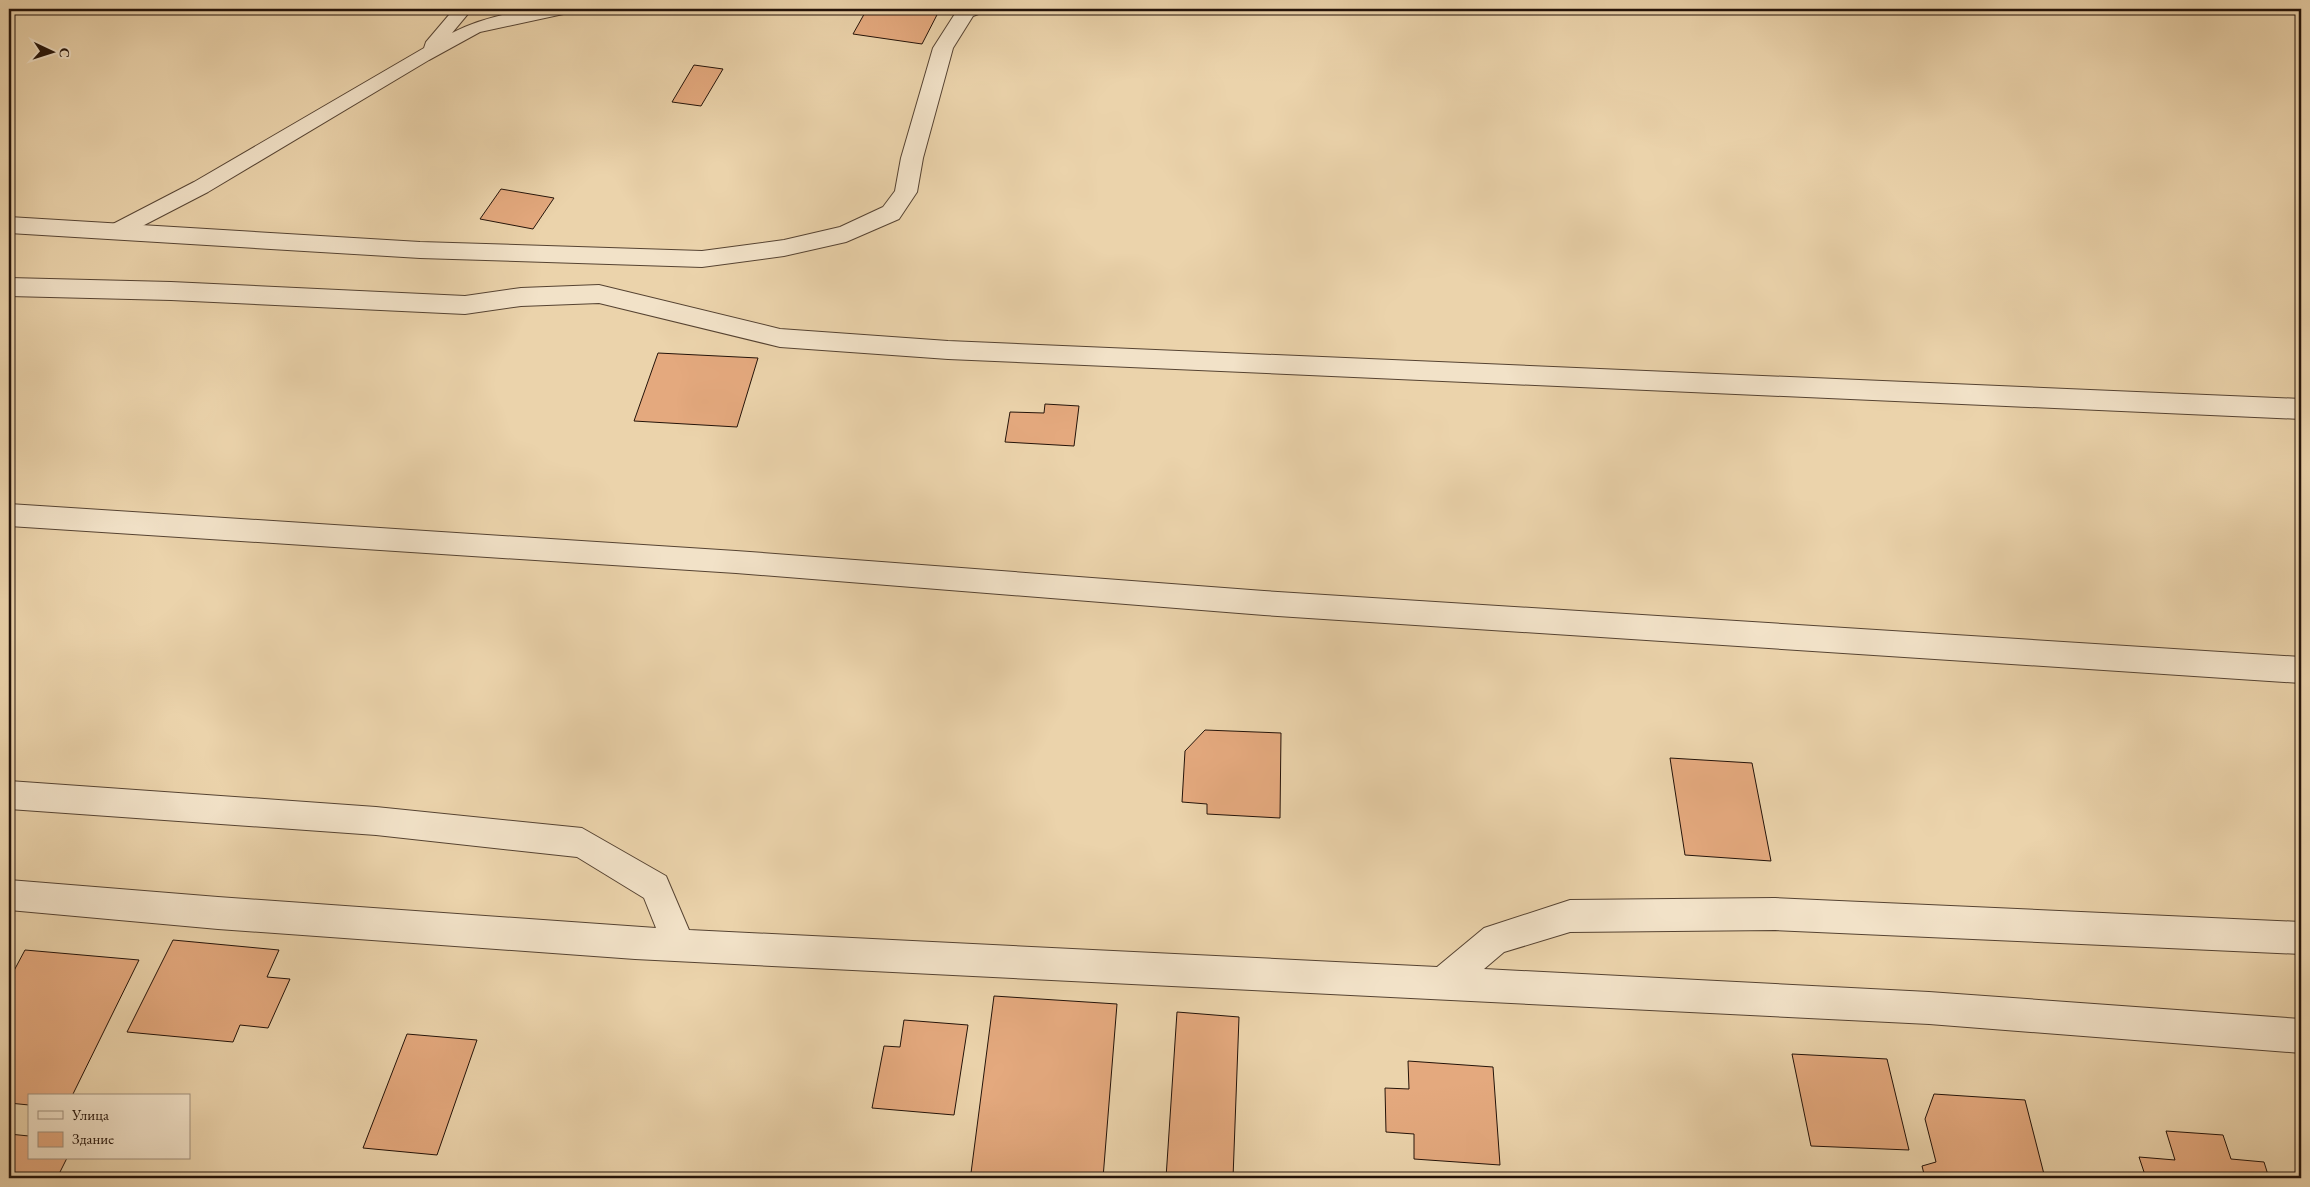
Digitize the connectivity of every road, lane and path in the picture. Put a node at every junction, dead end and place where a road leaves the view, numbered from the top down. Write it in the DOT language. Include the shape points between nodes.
graph roads {
  1 [pos="463,9"];
  2 [pos="562,9"];
  3 [pos="974,9"];
  4 [pos="423,56"];
  5 [pos="9,225"];
  6 [pos="116,232"];
  7 [pos="9,287"];
  8 [pos="2301,409"];
  9 [pos="9,515"];
  10 [pos="2301,670"];
  11 [pos="9,795"];
  12 [pos="9,895"];
  13 [pos="2301,938"];
  14 [pos="679,945"];
  15 [pos="1444,983"];
  16 [pos="2301,1036"];
  1 -- 4 [label="lane"];
  2 -- 4 [label="lane" via="476,28"];
  3 -- 6 [label="street" via="966,12 943,48 912,158 906,192 891,213 846,234 784,248 702,259 420,250"];
  4 -- 6 [label="lane" via="201,187"];
  5 -- 6 [label="street"];
  7 -- 8 [label="street" via="171,290 466,305 521,297 598,294 780,338 948,350"];
  9 -- 10 [label="street" via="736,562 1264,603"];
  11 -- 14 [label="street" via="376,821 582,843 655,887"];
  12 -- 14 [label="street"];
  13 -- 15 [label="street" via="1775,914 1570,916 1495,939"];
  14 -- 15 [label="street"];
  15 -- 16 [label="street" via="1929,1008"];
}
